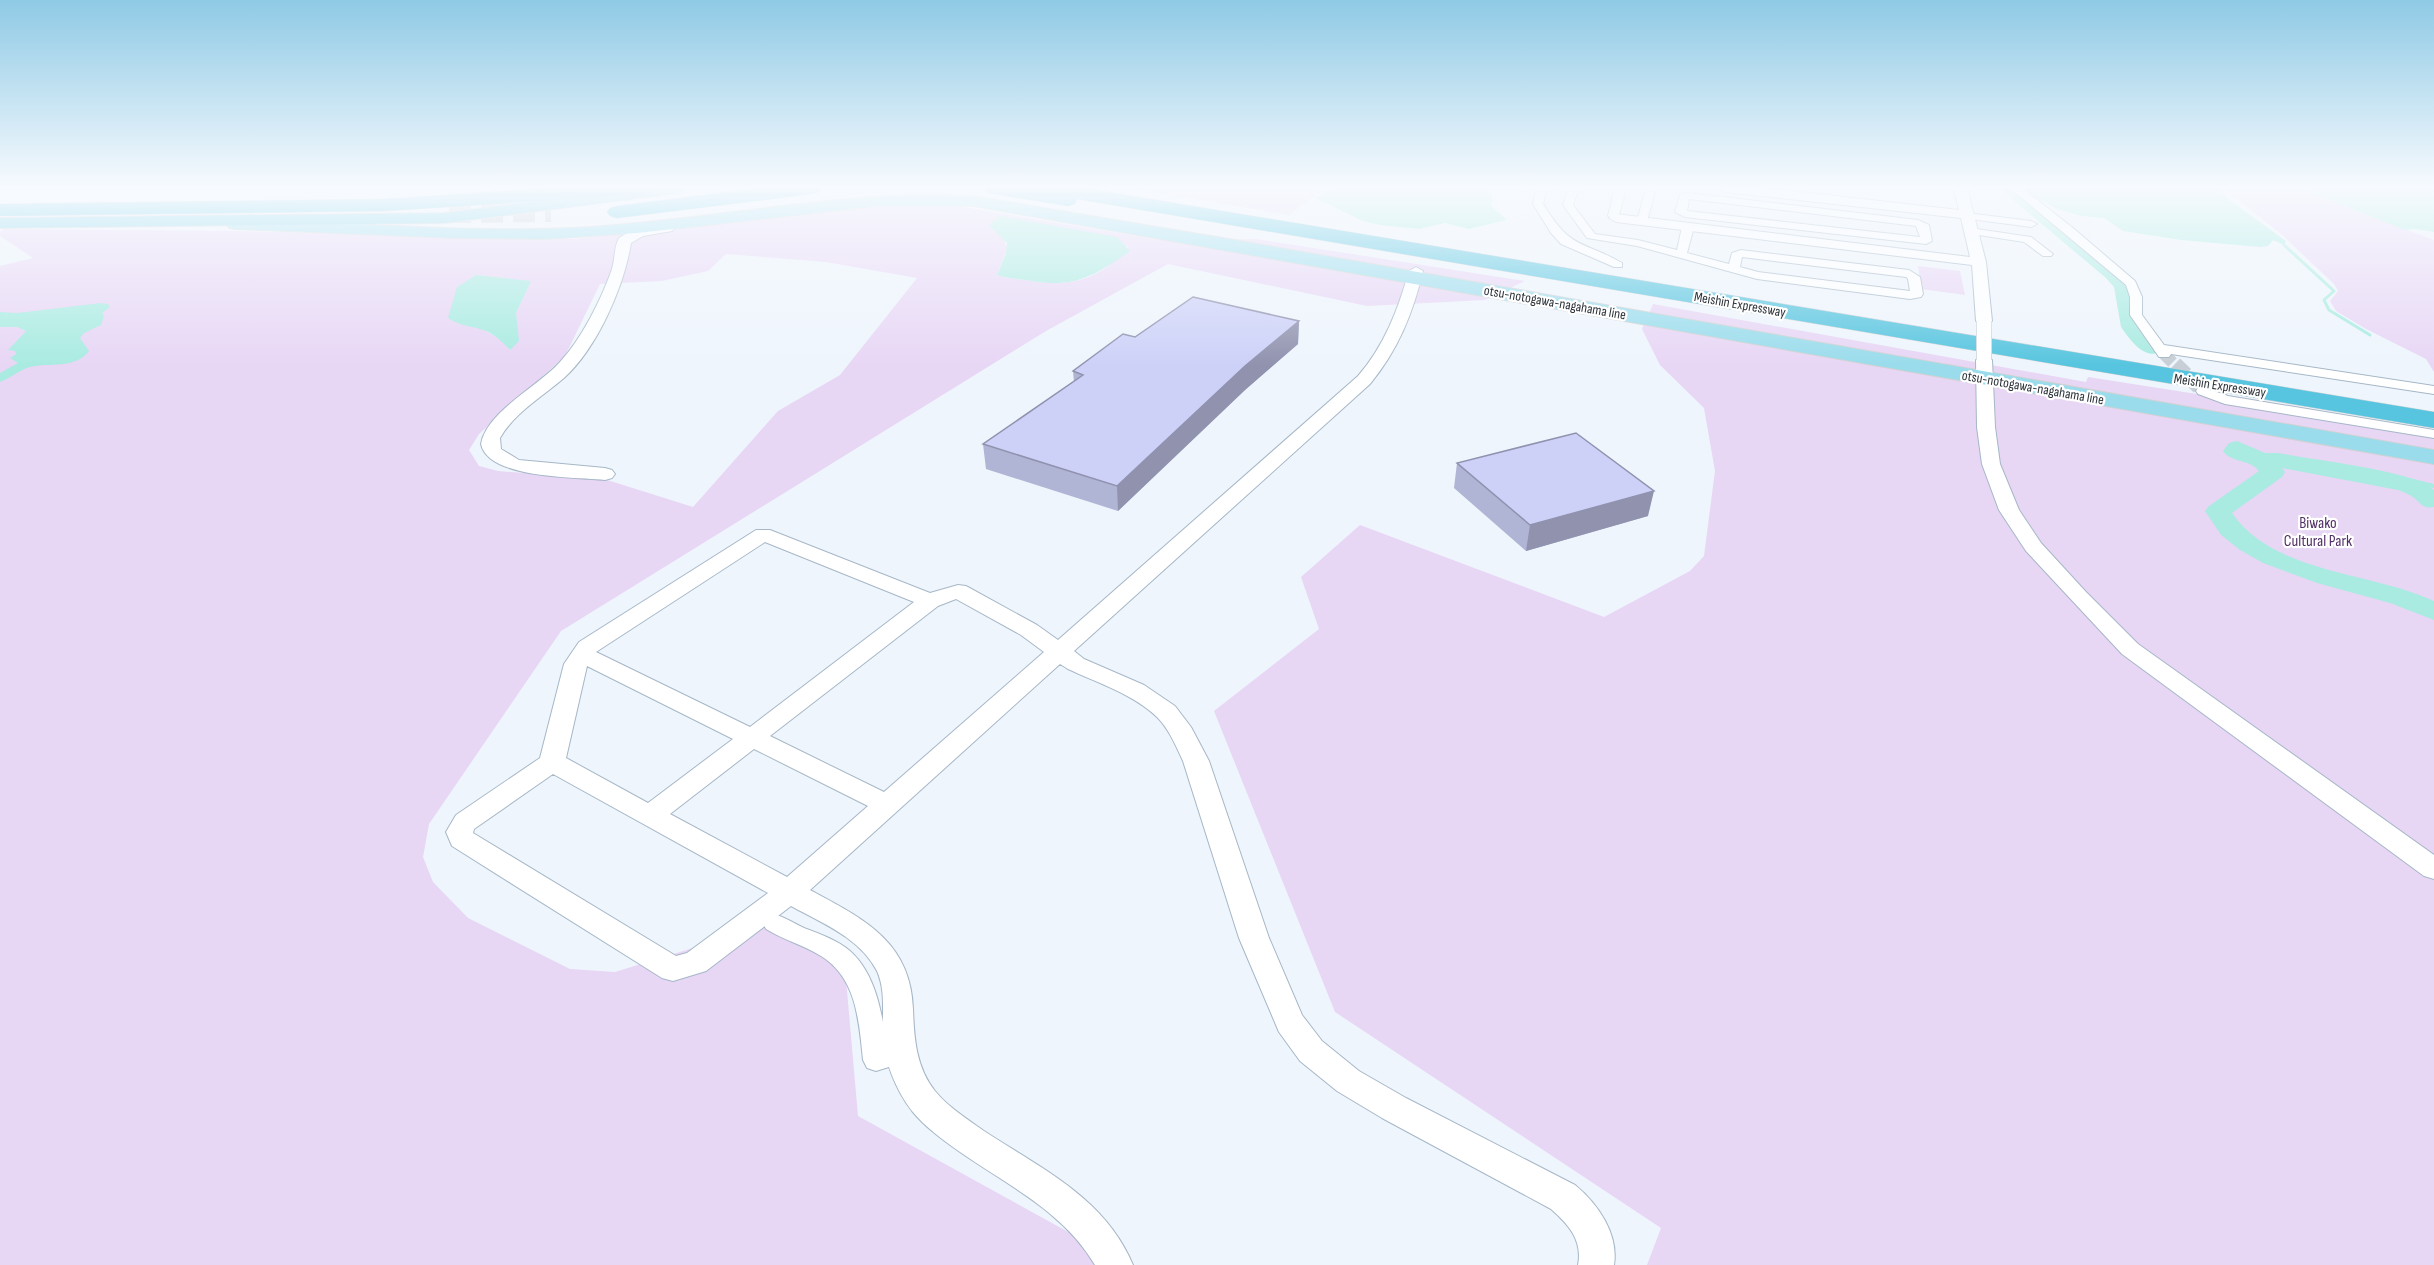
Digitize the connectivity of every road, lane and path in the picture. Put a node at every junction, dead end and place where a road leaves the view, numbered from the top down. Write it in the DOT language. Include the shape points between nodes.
graph roads {
  1 [pos="623,247"];
  2 [pos="1237,247"];
  3 [pos="1243,247"];
  4 [pos="1396,247"];
  5 [pos="1401,247"];
  6 [pos="1451,247"];
  7 [pos="1574,247"];
  8 [pos="1653,247"];
  9 [pos="1684,247"];
  10 [pos="1799,247"];
  11 [pos="1892,247"];
  12 [pos="1975,247"];
  13 [pos="2038,247"];
  14 [pos="2088,247"];
  15 [pos="1444,254"];
  16 [pos="2047,254"];
  17 [pos="1682,255"];
  18 [pos="1800,261"];
  19 [pos="1979,262"];
  20 [pos="1618,265"];
  21 [pos="1734,269"];
  22 [pos="1412,279"];
  23 [pos="1984,370"];
  24 [pos="2434,390"];
  25 [pos="2202,391"];
  26 [pos="2434,407"];
  27 [pos="2434,420"];
  28 [pos="2434,434"];
  29 [pos="2434,451"];
  30 [pos="2434,457"];
  31 [pos="605,474"];
  32 [pos="930,601"];
  33 [pos="1055,647"];
  34 [pos="582,654"];
  35 [pos="752,736"];
  36 [pos="552,762"];
  37 [pos="882,802"];
  38 [pos="652,814"];
  39 [pos="2434,869"];
  40 [pos="782,889"];
  41 [pos="781,932"];
  42 [pos="902,1052"];
  43 [pos="1115,1265"];
  44 [pos="1596,1265"];
  1 -- 31 [label="street" via="619,271 578,352 508,418 491,436 490,445 503,460 516,465"];
  2 -- 22 [label="main road, otsu-notogawa-nagahama line"];
  3 -- 22 [label="main road, otsu-notogawa-nagahama line"];
  4 -- 15 [label="highway"];
  5 -- 15 [label="highway, Meishin Expressway"];
  6 -- 26 [label="highway, Meishin Expressway"];
  7 -- 20 [label="street"];
  8 -- 17 [label="street"];
  9 -- 17 [label="street"];
  10 -- 18 [label="street"];
  11 -- 19 [label="street"];
  12 -- 19 [label="street"];
  13 -- 16 [label="street"];
  14 -- 24 [label="street" via="2131,284 2136,315 2161,351"];
  15 -- 27 [label="highway, Meishin Expressway"];
  17 -- 21 [label="street"];
  18 -- 21 [label="street" via="1741,253 1736,255"];
  18 -- 21 [label="street" via="1909,274 1914,277 1917,294 1756,276"];
  19 -- 23 [label="street, bridge" via="1985,307"];
  22 -- 23 [label="main road, otsu-notogawa-nagahama line"];
  22 -- 23 [label="main road, otsu-notogawa-nagahama line"];
  22 -- 33 [label="street" via="1383,358 1364,380"];
  23 -- 29 [label="main road, otsu-notogawa-nagahama line"];
  23 -- 30 [label="main road, otsu-notogawa-nagahama line"];
  23 -- 39 [label="street" via="1991,464 2009,510 2033,547 2084,604 2130,649"];
  25 -- 28 [label="street" via="2225,400"];
  32 -- 33 [label="street" via="958,591"];
  32 -- 34 [label="street" via="763,534 587,647"];
  32 -- 35 [label="street"];
  33 -- 37 [label="street"];
  33 -- 44 [label="street" via="1076,664 1136,690 1166,712 1182,733 1196,762 1254,938 1290,1023 1311,1051 1348,1081 1394,1108 1563,1197 1577,1208 1598,1247"];
  34 -- 35 [label="street"];
  34 -- 36 [label="street" via="576,664"];
  35 -- 37 [label="street"];
  35 -- 38 [label="street"];
  36 -- 38 [label="street"];
  36 -- 40 [label="street" via="465,822 459,834 674,969 696,963"];
  37 -- 40 [label="street"];
  38 -- 40 [label="street"];
  40 -- 42 [label="street" via="854,927 881,954 895,980"];
  41 -- 42 [label="street" via="831,950 845,960 867,1002 876,1060"];
  42 -- 43 [label="street" via="922,1099 978,1146 1069,1205 1106,1248"];
}
